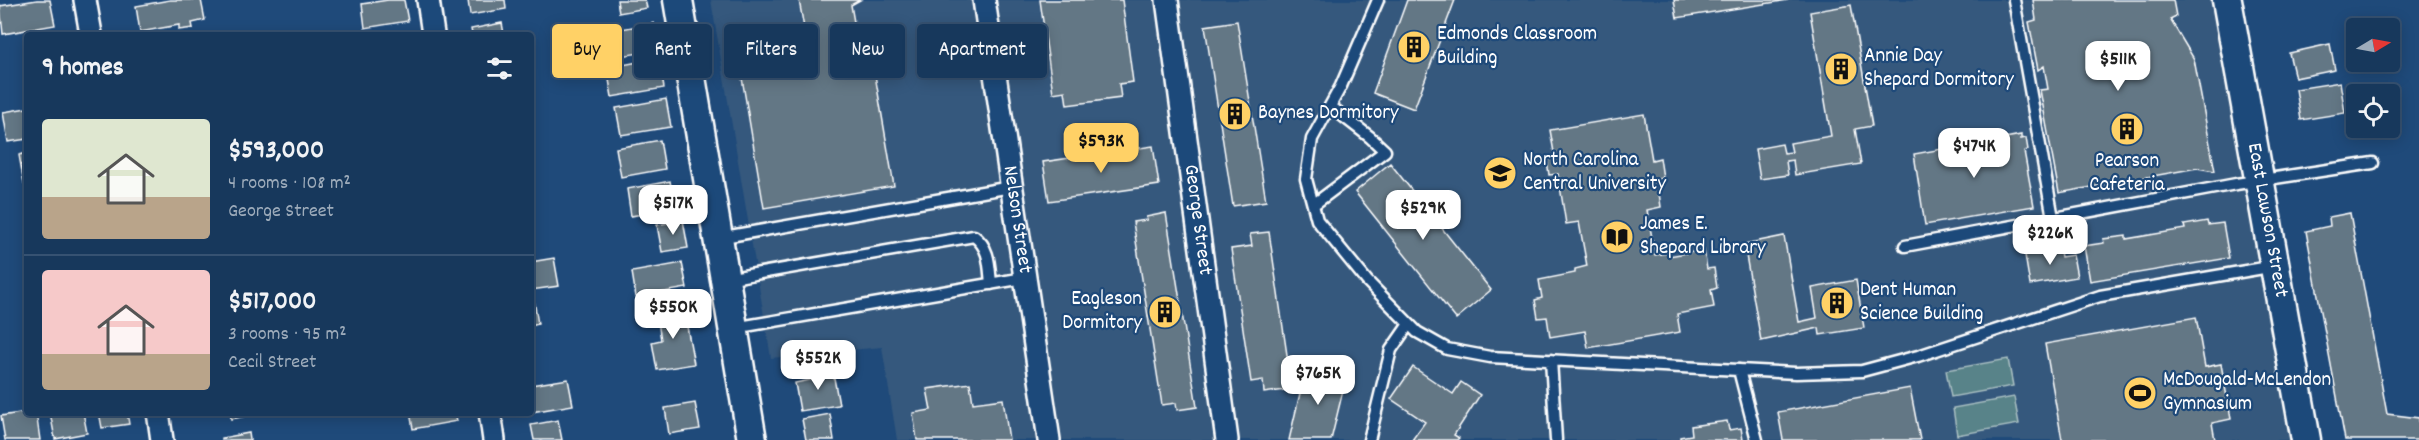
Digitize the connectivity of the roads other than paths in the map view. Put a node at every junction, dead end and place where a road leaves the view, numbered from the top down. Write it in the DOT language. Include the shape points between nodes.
graph roads {
  1 [pos="85,0"];
  2 [pos="428,0"];
  3 [pos="678,0"];
  4 [pos="984,0"];
  5 [pos="1167,0"];
  6 [pos="1378,0"];
  7 [pos="2014,0"];
  8 [pos="2227,0"];
  9 [pos="91,32"];
  10 [pos="433,32"];
  11 [pos="1330,106"];
  12 [pos="2373,163"];
  13 [pos="2260,180"];
  14 [pos="1011,188"];
  15 [pos="1313,205"];
  16 [pos="2053,218"];
  17 [pos="718,238"];
  18 [pos="1905,246"];
  19 [pos="2276,266"];
  20 [pos="1024,278"];
  21 [pos="725,279"];
  22 [pos="991,284"];
  23 [pos="1409,324"];
  24 [pos="734,328"];
  25 [pos="1551,360"];
  26 [pos="1739,370"];
  27 [pos="159,416"];
  28 [pos="491,416"];
  29 [pos="162,440"];
  30 [pos="494,440"];
  31 [pos="752,440"];
  32 [pos="1049,440"];
  33 [pos="1227,440"];
  34 [pos="1370,440"];
  35 [pos="1556,440"];
  36 [pos="1757,440"];
  37 [pos="2306,440"];
  1 -- 9 [label="street"];
  2 -- 10 [label="street"];
  3 -- 17 [label="street"];
  4 -- 14 [label="street, Nelson Street"];
  5 -- 33 [label="street, George Street"];
  6 -- 11 [label="lane"];
  7 -- 16 [label="lane"];
  8 -- 13 [label="street, East Lawson Street"];
  11 -- 15 [label="lane" via="1312,139 1306,179"];
  11 -- 15 [label="lane" via="1385,152"];
  12 -- 13 [label="lane"];
  13 -- 16 [label="lane"];
  13 -- 19 [label="street, East Lawson Street"];
  14 -- 17 [label="lane"];
  14 -- 20 [label="street, Nelson Street"];
  15 -- 23 [label="lane" via="1317,220"];
  16 -- 18 [label="lane"];
  17 -- 21 [label="street"];
  19 -- 26 [label="lane" via="2100,296 1862,371"];
  19 -- 37 [label="street, East Lawson Street"];
  20 -- 22 [label="lane"];
  20 -- 32 [label="street, Nelson Street"];
  21 -- 22 [label="lane" via="974,236 988,254"];
  21 -- 24 [label="street"];
  22 -- 24 [label="lane"];
  23 -- 25 [label="lane" via="1448,349 1490,357"];
  23 -- 34 [label="lane" via="1391,350"];
  24 -- 31 [label="street"];
  25 -- 26 [label="lane"];
  25 -- 35 [label="lane"];
  26 -- 36 [label="lane"];
  27 -- 29 [label="street"];
  28 -- 30 [label="street"];
}
